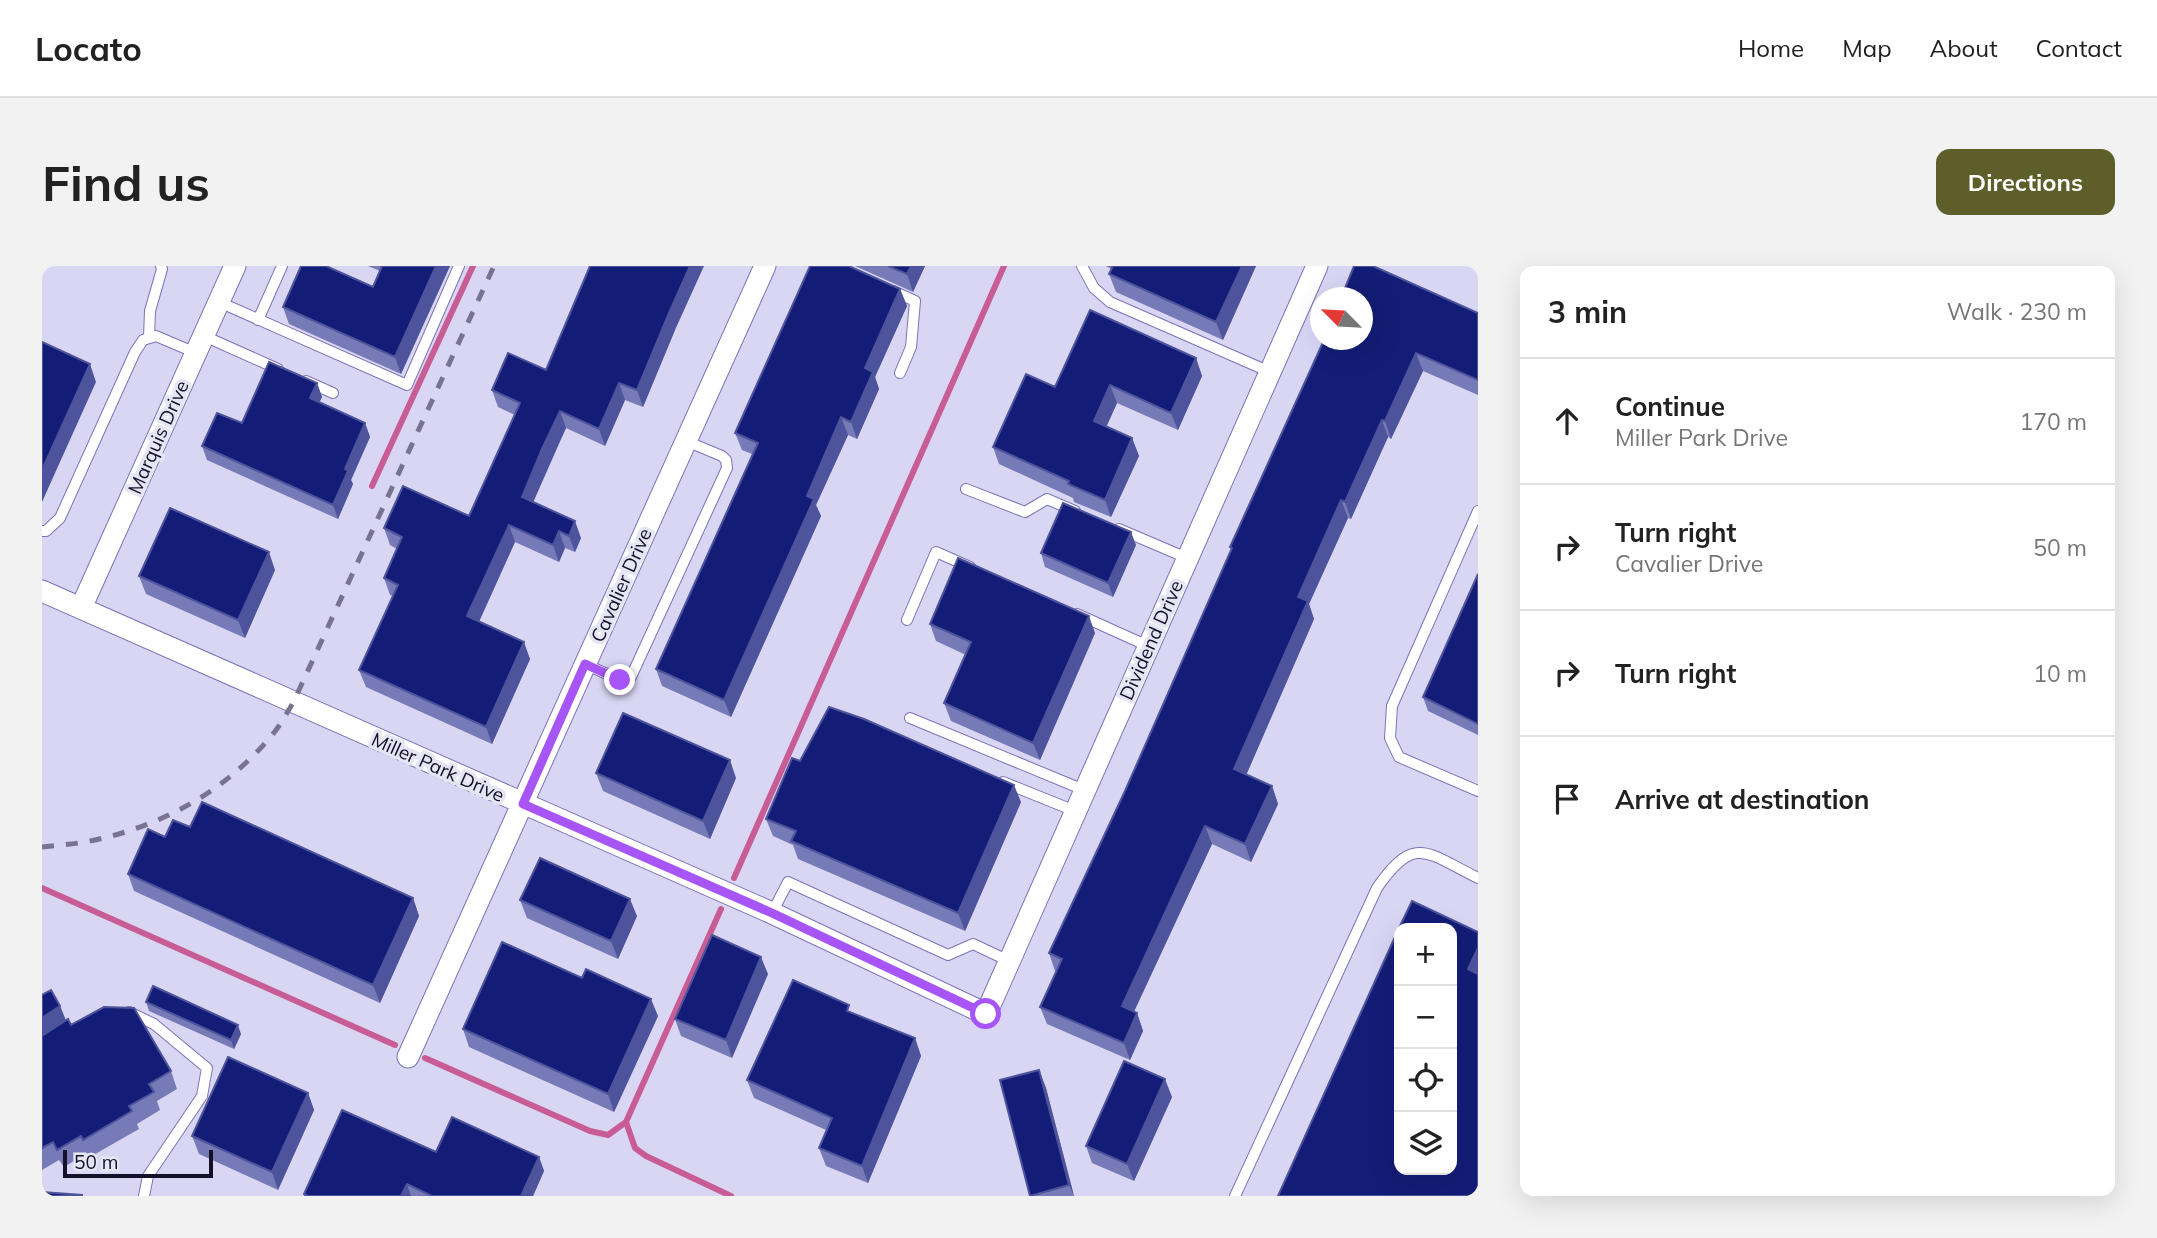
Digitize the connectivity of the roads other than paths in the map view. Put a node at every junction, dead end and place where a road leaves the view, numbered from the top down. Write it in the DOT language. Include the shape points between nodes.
graph roads {
  1 [pos="161,266"];
  2 [pos="236,266"];
  3 [pos="282,266"];
  4 [pos="458,266"];
  5 [pos="765,266"];
  6 [pos="1082,266"];
  7 [pos="1317,266"];
  8 [pos="881,286"];
  9 [pos="219,302"];
  10 [pos="258,320"];
  11 [pos="149,337"];
  12 [pos="200,344"];
  13 [pos="286,372"];
  14 [pos="1270,372"];
  15 [pos="900,373"];
  16 [pos="298,377"];
  17 [pos="333,393"];
  18 [pos="686,441"];
  19 [pos="966,489"];
  20 [pos="1478,511"];
  21 [pos="1085,515"];
  22 [pos="1111,526"];
  23 [pos="42,531"];
  24 [pos="1187,558"];
  25 [pos="986,574"];
  26 [pos="42,591"];
  27 [pos="1061,607"];
  28 [pos="81,608"];
  29 [pos="907,620"];
  30 [pos="1148,646"];
  31 [pos="585,664"];
  32 [pos="910,718"];
  33 [pos="991,777"];
  34 [pos="1084,790"];
  35 [pos="1478,791"];
  36 [pos="523,804"];
  37 [pos="1075,811"];
  38 [pos="1478,878"];
  39 [pos="772,913"];
  40 [pos="1009,961"];
  41 [pos="114,1012"];
  42 [pos="986,1014"];
  43 [pos="408,1057"];
  44 [pos="144,1196"];
  45 [pos="1235,1196"];
  1 -- 11 [label="lane"];
  2 -- 9 [label="street, Marquis Drive"];
  3 -- 10 [label="lane"];
  4 -- 10 [label="lane" via="407,385"];
  5 -- 18 [label="street, Cavalier Drive"];
  6 -- 14 [label="lane" via="1094,288 1110,302"];
  7 -- 14 [label="street, Dividend Drive"];
  8 -- 15 [label="lane" via="915,301 911,347"];
  9 -- 10 [label="lane"];
  9 -- 12 [label="street, Marquis Drive"];
  11 -- 12 [label="lane"];
  11 -- 23 [label="lane" via="135,352 60,518"];
  12 -- 13 [label="lane"];
  12 -- 28 [label="street, Marquis Drive"];
  14 -- 24 [label="street, Dividend Drive"];
  16 -- 17 [label="lane"];
  18 -- 31 [label="street, Cavalier Drive"];
  18 -- 31 [label="lane" via="722,456 727,468 631,677 620,680"];
  19 -- 21 [label="lane" via="1025,512 1047,499"];
  20 -- 35 [label="lane" via="1392,706 1390,738 1399,757"];
  22 -- 24 [label="lane"];
  24 -- 30 [label="street, Dividend Drive"];
  25 -- 29 [label="lane" via="936,552"];
  26 -- 28 [label="street, Miller Park Drive"];
  27 -- 30 [label="lane"];
  28 -- 36 [label="street, Miller Park Drive"];
  30 -- 34 [label="street, Dividend Drive"];
  31 -- 36 [label="street, Cavalier Drive"];
  32 -- 34 [label="lane"];
  33 -- 37 [label="lane"];
  34 -- 37 [label="street, Dividend Drive"];
  36 -- 39 [label="street, Miller Park Drive"];
  36 -- 43 [label="street, Cavalier Drive"];
  37 -- 40 [label="street, Dividend Drive"];
  38 -- 45 [label="lane" via="1423,852 1409,854 1391,867 1377,888"];
  39 -- 40 [label="lane" via="788,882 948,954 973,944"];
  39 -- 42 [label="street, Miller Park Drive"];
  40 -- 42 [label="street, Dividend Drive"];
  41 -- 44 [label="lane" via="124,1010 154,1024 207,1068 202,1097 148,1176"];
}
